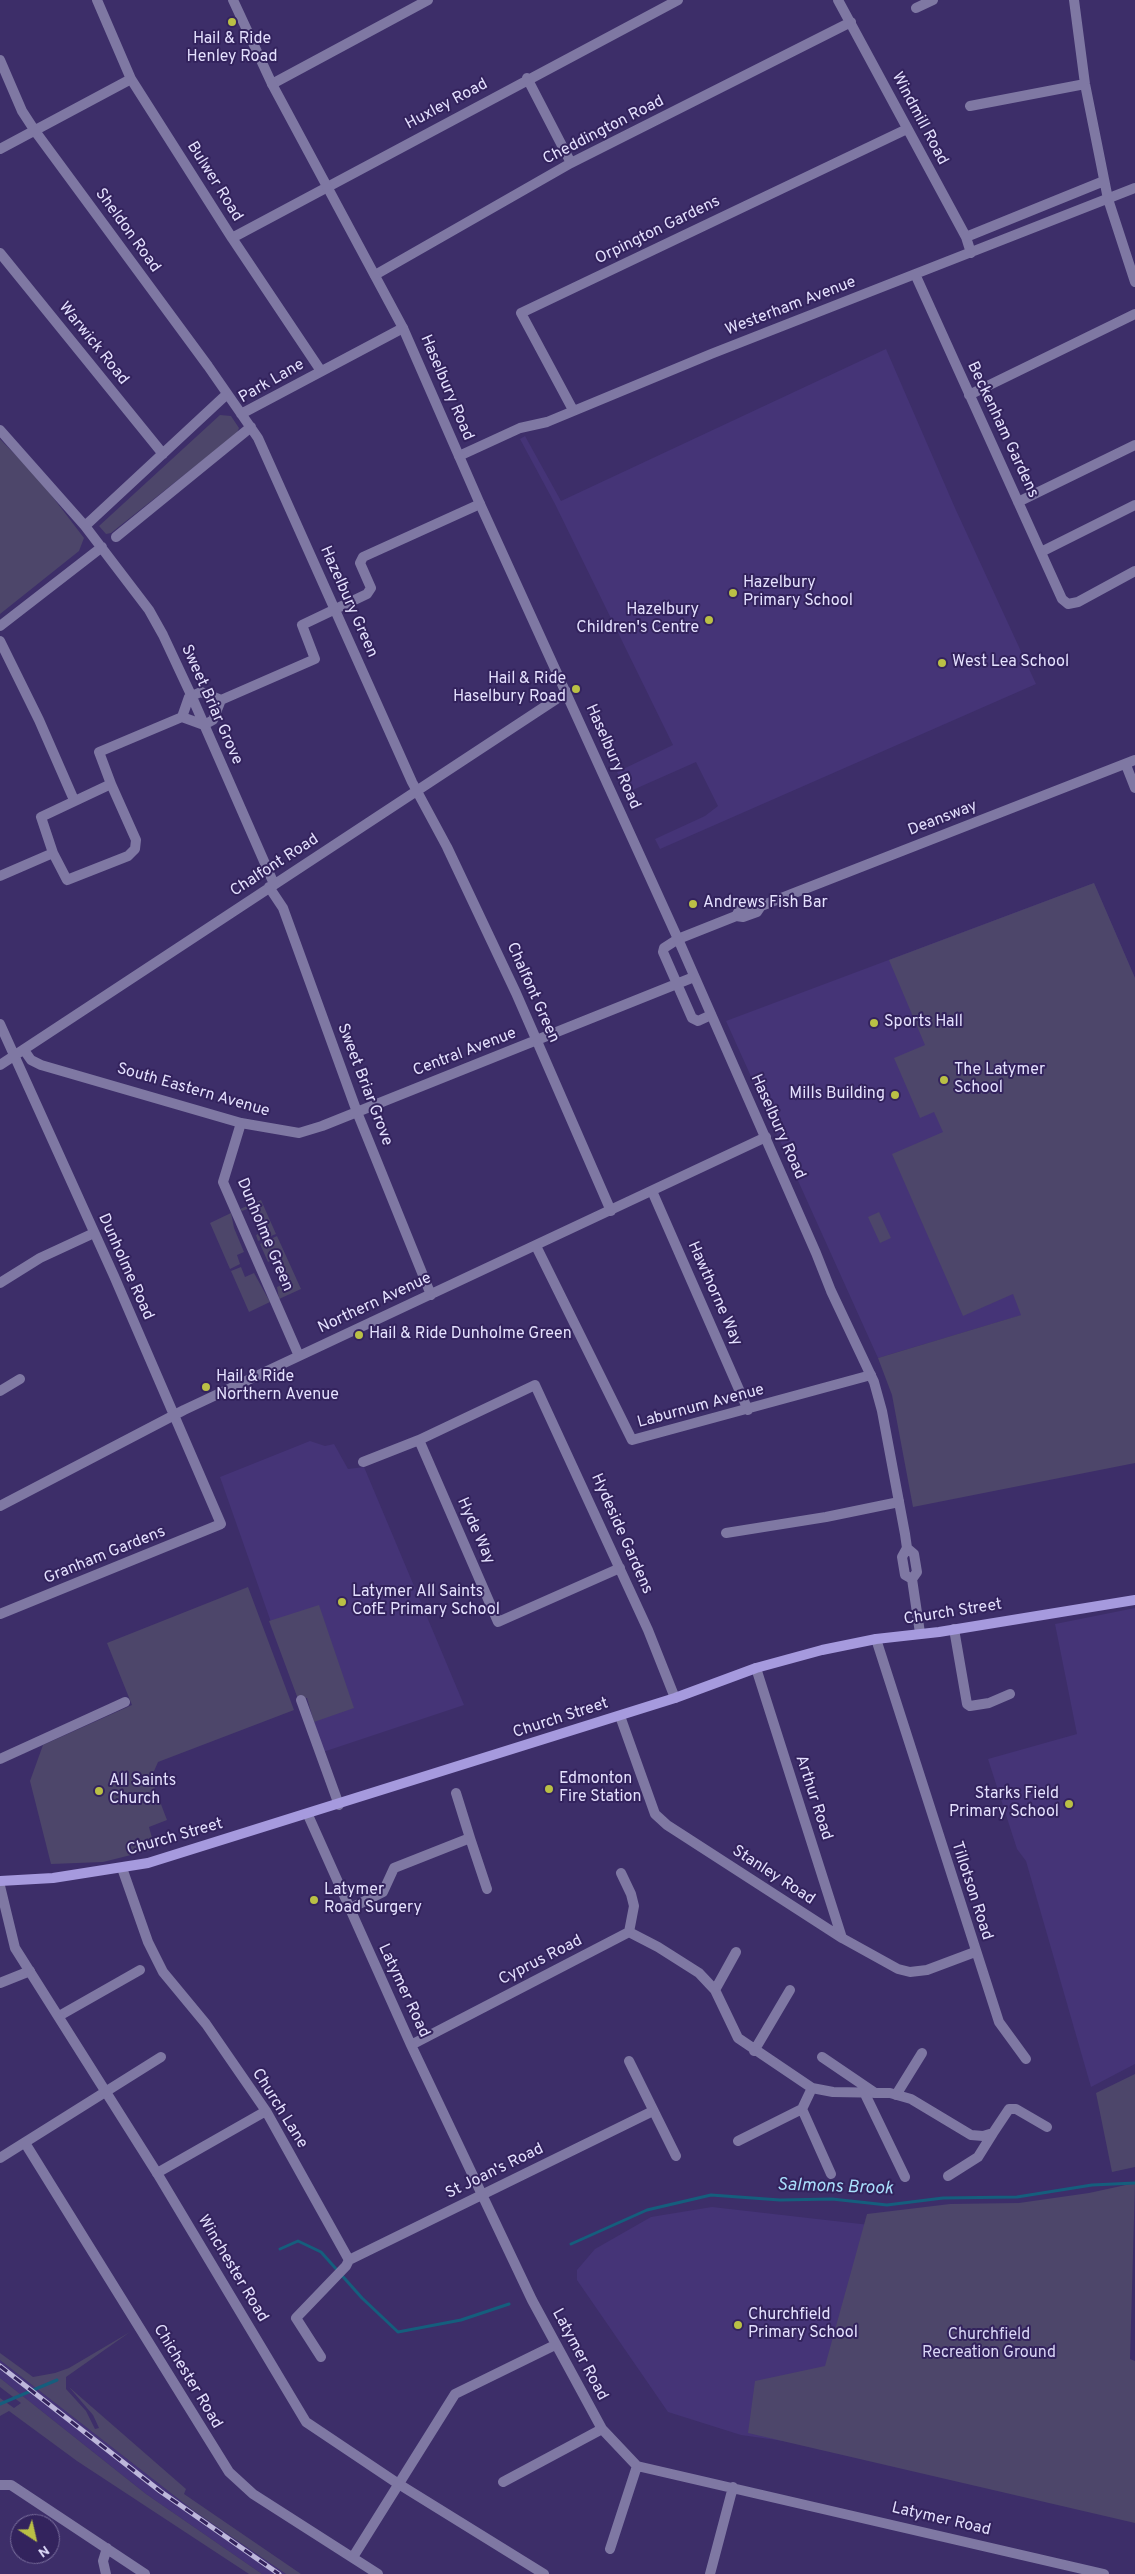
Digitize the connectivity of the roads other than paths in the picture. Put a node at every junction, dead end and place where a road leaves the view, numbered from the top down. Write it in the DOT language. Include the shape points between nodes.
graph roads {
  1 [pos="98,0"];
  2 [pos="233,0"];
  3 [pos="428,0"];
  4 [pos="678,0"];
  5 [pos="838,0"];
  6 [pos="933,0"];
  7 [pos="1074,0"];
  8 [pos="916,8"];
  9 [pos="851,22"];
  10 [pos="0,60"];
  11 [pos="131,78"];
  12 [pos="528,78"];
  13 [pos="272,84"];
  14 [pos="1086,84"];
  15 [pos="970,106"];
  16 [pos="907,129"];
  17 [pos="35,131"];
  18 [pos="0,149"];
  19 [pos="571,163"];
  20 [pos="1104,181"];
  21 [pos="326,186"];
  22 [pos="1135,188"];
  23 [pos="1108,198"];
  24 [pos="1033,210"];
  25 [pos="1039,227"];
  26 [pos="966,237"];
  27 [pos="232,238"];
  28 [pos="0,252"];
  29 [pos="971,253"];
  30 [pos="915,274"];
  31 [pos="375,275"];
  32 [pos="1135,282"];
  33 [pos="1135,314"];
  34 [pos="403,328"];
  35 [pos="321,371"];
  36 [pos="227,394"];
  37 [pos="970,395"];
  38 [pos="573,410"];
  39 [pos="241,414"];
  40 [pos="251,427"];
  41 [pos="0,430"];
  42 [pos="1135,445"];
  43 [pos="163,454"];
  44 [pos="459,456"];
  45 [pos="1018,502"];
  46 [pos="480,504"];
  47 [pos="1135,505"];
  48 [pos="85,526"];
  49 [pos="116,537"];
  50 [pos="102,548"];
  51 [pos="1041,552"];
  52 [pos="1135,571"];
  53 [pos="335,609"];
  54 [pos="0,626"];
  55 [pos="0,641"];
  56 [pos="567,692"];
  57 [pos="192,696"];
  58 [pos="221,700"];
  59 [pos="182,717"];
  60 [pos="204,725"];
  61 [pos="1131,762"];
  62 [pos="111,784"];
  63 [pos="1135,788"];
  64 [pos="417,790"];
  65 [pos="74,800"];
  66 [pos="53,853"];
  67 [pos="0,876"];
  68 [pos="272,885"];
  69 [pos="678,939"];
  70 [pos="694,977"];
  71 [pos="678,985"];
  72 [pos="711,1015"];
  73 [pos="0,1024"];
  74 [pos="538,1041"];
  75 [pos="24,1050"];
  76 [pos="5,1060"];
  77 [pos="357,1112"];
  78 [pos="241,1123"];
  79 [pos="766,1137"];
  80 [pos="652,1191"];
  81 [pos="611,1211"];
  82 [pos="94,1233"];
  83 [pos="536,1246"];
  84 [pos="0,1283"];
  85 [pos="431,1295"];
  86 [pos="300,1356"];
  87 [pos="870,1375"];
  88 [pos="20,1379"];
  89 [pos="0,1391"];
  90 [pos="748,1410"];
  91 [pos="174,1415"];
  92 [pos="419,1440"];
  93 [pos="363,1462"];
  94 [pos="899,1502"];
  95 [pos="0,1506"];
  96 [pos="221,1524"];
  97 [pos="726,1533"];
  98 [pos="620,1568"];
  99 [pos="1135,1600"];
  100 [pos="0,1614"];
  101 [pos="954,1629"];
  102 [pos="920,1634"];
  103 [pos="876,1639"];
  104 [pos="756,1668"];
  105 [pos="1010,1694"];
  106 [pos="675,1698"];
  107 [pos="302,1700"];
  108 [pos="125,1702"];
  109 [pos="620,1716"];
  110 [pos="0,1759"];
  111 [pos="456,1793"];
  112 [pos="339,1805"];
  113 [pos="308,1814"];
  114 [pos="470,1838"];
  115 [pos="122,1868"];
  116 [pos="621,1873"];
  117 [pos="0,1881"];
  118 [pos="0,1886"];
  119 [pos="487,1889"];
  120 [pos="349,1909"];
  121 [pos="629,1932"];
  122 [pos="842,1938"];
  123 [pos="736,1952"];
  124 [pos="975,1952"];
  125 [pos="140,1970"];
  126 [pos="30,1971"];
  127 [pos="0,1983"];
  128 [pos="715,1990"];
  129 [pos="790,1990"];
  130 [pos="59,2016"];
  131 [pos="411,2045"];
  132 [pos="754,2051"];
  133 [pos="922,2053"];
  134 [pos="161,2057"];
  135 [pos="822,2057"];
  136 [pos="1026,2058"];
  137 [pos="629,2060"];
  138 [pos="812,2088"];
  139 [pos="106,2092"];
  140 [pos="870,2094"];
  141 [pos="896,2095"];
  142 [pos="802,2109"];
  143 [pos="266,2111"];
  144 [pos="653,2111"];
  145 [pos="1048,2127"];
  146 [pos="993,2133"];
  147 [pos="738,2141"];
  148 [pos="25,2143"];
  149 [pos="676,2156"];
  150 [pos="0,2158"];
  151 [pos="158,2173"];
  152 [pos="831,2174"];
  153 [pos="905,2176"];
  154 [pos="948,2176"];
  155 [pos="483,2196"];
  156 [pos="347,2263"];
  157 [pos="555,2345"];
  158 [pos="321,2357"];
  159 [pos="602,2429"];
  160 [pos="637,2466"];
  161 [pos="503,2482"];
  162 [pos="397,2483"];
  163 [pos="0,2485"];
  164 [pos="733,2487"];
  165 [pos="107,2548"];
  166 [pos="610,2549"];
  167 [pos="352,2558"];
  168 [pos="106,2574"];
  169 [pos="145,2574"];
  170 [pos="378,2574"];
  171 [pos="544,2574"];
  172 [pos="710,2574"];
  173 [pos="1104,2574"];
  1 -- 11 [label="street, Bulwer Road"];
  2 -- 13 [label="street, Haselbury Road"];
  3 -- 13 [label="street"];
  4 -- 12 [label="street, Huxley Road"];
  5 -- 9 [label="street, Windmill Road"];
  6 -- 8 [label="street"];
  7 -- 14 [label="street"];
  9 -- 16 [label="street, Windmill Road"];
  9 -- 19 [label="street, Cheddington Road"];
  10 -- 17 [label="street, Sheldon Road" via="22,111"];
  11 -- 17 [label="street"];
  11 -- 27 [label="street, Bulwer Road"];
  12 -- 19 [label="street"];
  12 -- 21 [label="street, Huxley Road"];
  13 -- 21 [label="street, Haselbury Road"];
  14 -- 15 [label="street"];
  14 -- 20 [label="street"];
  16 -- 26 [label="street, Windmill Road"];
  16 -- 38 [label="street, Orpington Gardens" via="521,313"];
  17 -- 18 [label="street"];
  17 -- 36 [label="street, Sheldon Road"];
  19 -- 31 [label="street, Cheddington Road"];
  20 -- 23 [label="street"];
  20 -- 24 [label="street"];
  21 -- 27 [label="street, Huxley Road"];
  21 -- 31 [label="street, Haselbury Road"];
  22 -- 23 [label="street, Westerham Avenue"];
  23 -- 25 [label="street, Westerham Avenue"];
  23 -- 32 [label="street"];
  24 -- 25 [label="street"];
  24 -- 26 [label="street"];
  25 -- 29 [label="street, Westerham Avenue"];
  26 -- 29 [label="street, Windmill Road"];
  27 -- 35 [label="street, Bulwer Road"];
  28 -- 43 [label="street, Warwick Road"];
  29 -- 30 [label="street, Westerham Avenue"];
  30 -- 37 [label="street, Beckenham Gardens"];
  30 -- 38 [label="street, Westerham Avenue"];
  31 -- 34 [label="street, Haselbury Road"];
  33 -- 37 [label="street"];
  34 -- 35 [label="street, Park Lane"];
  34 -- 44 [label="street, Haselbury Road"];
  35 -- 39 [label="street, Park Lane"];
  36 -- 39 [label="street, Sheldon Road"];
  36 -- 43 [label="street, Park Lane"];
  37 -- 45 [label="street, Beckenham Gardens"];
  38 -- 44 [label="street, Westerham Avenue" via="547,422 520,428"];
  39 -- 40 [label="street, Park Lane"];
  40 -- 49 [label="street, Park Lane"];
  40 -- 53 [label="street, Hazelbury Green"];
  41 -- 48 [label="street, Sweet Briar Grove"];
  42 -- 45 [label="street"];
  43 -- 48 [label="street, Park Lane"];
  44 -- 46 [label="street, Haselbury Road"];
  45 -- 51 [label="street, Beckenham Gardens"];
  46 -- 53 [label="street" via="363,557 360,563 371,588 367,594"];
  46 -- 56 [label="street, Haselbury Road"];
  47 -- 51 [label="street"];
  48 -- 50 [label="street, Sweet Briar Grove"];
  50 -- 54 [label="street"];
  50 -- 57 [label="street, Sweet Briar Grove" via="149,610"];
  51 -- 52 [label="street, Beckenham Gardens" via="1062,599 1068,604 1078,602"];
  53 -- 58 [label="street" via="302,626 315,659"];
  53 -- 64 [label="street, Hazelbury Green"];
  55 -- 65 [label="street"];
  56 -- 64 [label="street, Chalfont Road"];
  56 -- 69 [label="street, Haselbury Road"];
  57 -- 58 [label="street" via="201,692"];
  57 -- 59 [label="street"];
  57 -- 60 [label="street, Sweet Briar Grove"];
  58 -- 60 [label="street" via="213,720"];
  59 -- 60 [label="street"];
  59 -- 62 [label="street" via="99,752"];
  60 -- 68 [label="street, Sweet Briar Grove"];
  61 -- 63 [label="street"];
  61 -- 69 [label="street, Deansway" via="761,906 754,904 740,909 736,916"];
  62 -- 65 [label="street"];
  62 -- 66 [label="street" via="136,840 132,854 71,880 64,879"];
  64 -- 68 [label="street, Chalfont Road"];
  64 -- 74 [label="street, Chalfont Green" via="465,882"];
  65 -- 66 [label="street" via="41,818"];
  66 -- 67 [label="street"];
  68 -- 75 [label="street, Chalfont Road"];
  68 -- 77 [label="street, Sweet Briar Grove"];
  69 -- 70 [label="street, Haselbury Road"];
  69 -- 71 [label="street" via="663,950"];
  70 -- 71 [label="street, Central Avenue"];
  70 -- 72 [label="street, Haselbury Road"];
  71 -- 72 [label="street" via="694,1020"];
  71 -- 74 [label="street, Central Avenue"];
  72 -- 79 [label="street, Haselbury Road"];
  73 -- 76 [label="street, Dunholme Road"];
  74 -- 77 [label="street, Central Avenue"];
  74 -- 81 [label="street, Chalfont Green"];
  75 -- 76 [label="street, Chalfont Road"];
  75 -- 78 [label="street, South Eastern Avenue" via="31,1060 41,1064"];
  76 -- 82 [label="street, Dunholme Road"];
  77 -- 78 [label="street, South Eastern Avenue" via="299,1133"];
  77 -- 85 [label="street, Sweet Briar Grove"];
  78 -- 86 [label="street, Dunholme Green" via="223,1182"];
  79 -- 80 [label="street, Northern Avenue"];
  79 -- 87 [label="street, Haselbury Road"];
  80 -- 81 [label="street, Northern Avenue"];
  80 -- 90 [label="street, Hawthorne Way"];
  81 -- 83 [label="street, Northern Avenue"];
  82 -- 84 [label="street" via="40,1258"];
  82 -- 91 [label="street, Dunholme Road"];
  83 -- 85 [label="street, Northern Avenue"];
  83 -- 90 [label="street, Laburnum Avenue" via="632,1440"];
  85 -- 86 [label="street, Northern Avenue"];
  86 -- 91 [label="street, Northern Avenue"];
  87 -- 90 [label="street, Laburnum Avenue"];
  87 -- 94 [label="street, Haselbury Road" via="882,1411"];
  88 -- 89 [label="street"];
  91 -- 95 [label="street, Northern Avenue"];
  91 -- 96 [label="street, Dunholme Road"];
  92 -- 93 [label="street"];
  92 -- 98 [label="street, Hydeside Gardens" via="535,1385"];
  92 -- 98 [label="street, Hyde Way" via="498,1622"];
  94 -- 97 [label="street"];
  94 -- 102 [label="street, Haselbury Road" via="907,1548 902,1557 906,1574 912,1579"];
  96 -- 100 [label="street, Granham Gardens"];
  98 -- 106 [label="street, Hydeside Gardens"];
  99 -- 101 [label="main road, Church Street"];
  101 -- 102 [label="main road, Church Street"];
  101 -- 105 [label="street" via="967,1704 989,1703"];
  102 -- 103 [label="main road, Church Street"];
  103 -- 104 [label="main road, Church Street"];
  103 -- 124 [label="street, Tillotson Road"];
  104 -- 106 [label="main road, Church Street"];
  104 -- 122 [label="street, Arthur Road"];
  106 -- 109 [label="main road, Church Street"];
  107 -- 112 [label="street"];
  108 -- 110 [label="street"];
  109 -- 112 [label="main road, Church Street"];
  109 -- 122 [label="street, Stanley Road" via="655,1814"];
  111 -- 114 [label="street"];
  112 -- 113 [label="main road, Church Street"];
  113 -- 115 [label="main road, Church Street"];
  113 -- 120 [label="street, Latymer Road"];
  114 -- 119 [label="street"];
  114 -- 120 [label="street" via="394,1868 384,1892"];
  115 -- 117 [label="main road, Church Street" via="53,1878"];
  115 -- 143 [label="street, Church Lane" via="162,1972 206,2024"];
  116 -- 121 [label="street" via="632,1894 634,1906"];
  118 -- 126 [label="street, Winchester Road" via="15,1948"];
  120 -- 131 [label="street, Latymer Road"];
  121 -- 128 [label="street" via="700,1973"];
  121 -- 131 [label="street, Cyprus Road"];
  122 -- 124 [label="street, Stanley Road" via="898,1969 910,1972 927,1970"];
  123 -- 128 [label="street"];
  124 -- 136 [label="street, Tillotson Road" via="999,2022"];
  125 -- 130 [label="street"];
  126 -- 127 [label="street"];
  126 -- 130 [label="street, Winchester Road"];
  128 -- 132 [label="street" via="738,2038"];
  129 -- 132 [label="street"];
  130 -- 139 [label="street, Winchester Road"];
  131 -- 155 [label="street, Latymer Road"];
  132 -- 138 [label="street"];
  133 -- 141 [label="street"];
  134 -- 139 [label="street"];
  135 -- 140 [label="street"];
  137 -- 144 [label="street"];
  138 -- 140 [label="street"];
  138 -- 142 [label="street"];
  139 -- 148 [label="street"];
  139 -- 151 [label="street, Winchester Road"];
  140 -- 141 [label="street"];
  140 -- 153 [label="street"];
  141 -- 146 [label="street" via="911,2099 971,2135"];
  142 -- 147 [label="street"];
  142 -- 152 [label="street"];
  143 -- 151 [label="street"];
  143 -- 156 [label="street, Church Lane"];
  144 -- 149 [label="street"];
  144 -- 155 [label="street, St Joan's Road"];
  145 -- 146 [label="street" via="1016,2109 1009,2109"];
  146 -- 154 [label="street" via="978,2157"];
  148 -- 150 [label="street"];
  148 -- 167 [label="street, Chichester Road" via="229,2472 253,2494"];
  151 -- 162 [label="street, Winchester Road" via="306,2422"];
  155 -- 156 [label="street, St Joan's Road"];
  155 -- 157 [label="street, Latymer Road"];
  156 -- 158 [label="street" via="296,2318"];
  157 -- 159 [label="street, Latymer Road"];
  157 -- 162 [label="street" via="455,2394"];
  159 -- 160 [label="street, Latymer Road"];
  159 -- 161 [label="street"];
  160 -- 164 [label="street, Latymer Road"];
  160 -- 166 [label="street"];
  162 -- 167 [label="street"];
  162 -- 171 [label="street, Winchester Road"];
  163 -- 165 [label="street" via="11,2485"];
  164 -- 172 [label="street"];
  164 -- 173 [label="street, Latymer Road"];
  165 -- 168 [label="street" via="103,2561"];
  165 -- 169 [label="street"];
  167 -- 170 [label="street, Chichester Road"];
}
